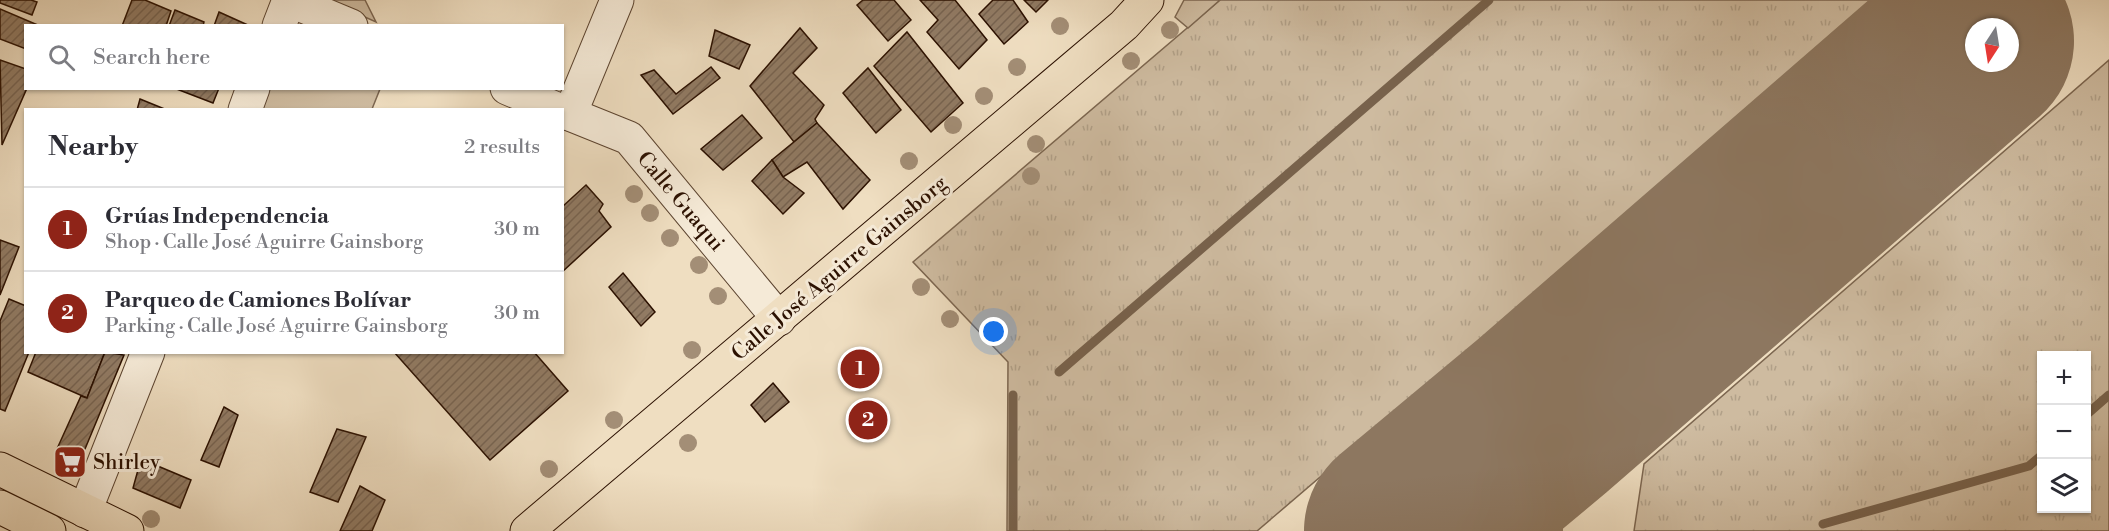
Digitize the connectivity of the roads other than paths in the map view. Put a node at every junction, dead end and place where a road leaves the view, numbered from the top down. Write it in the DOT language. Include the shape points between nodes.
graph roads {
  1 [pos="289,0"];
  2 [pos="617,0"];
  3 [pos="1147,0"];
  4 [pos="280,24"];
  5 [pos="346,24"];
  6 [pos="253,90"];
  7 [pos="512,90"];
  8 [pos="246,108"];
  9 [pos="557,108"];
  10 [pos="564,111"];
  11 [pos="779,319"];
  12 [pos="147,354"];
  13 [pos="0,470"];
  14 [pos="0,507"];
  15 [pos="85,511"];
  16 [pos="49,531"];
  17 [pos="127,531"];
  18 [pos="527,531"];
  1 -- 4 [label="street"];
  1 -- 5 [label="street"];
  2 -- 10 [label="street"];
  3 -- 11 [label="main road, Calle José Aguirre Gainsborg" via="1124,25"];
  6 -- 8 [label="street"];
  7 -- 9 [label="street, Calle Guaqui"];
  10 -- 11 [label="street, Calle Guaqui" via="629,138"];
  11 -- 18 [label="main road, Calle José Aguirre Gainsborg"];
  12 -- 15 [label="street"];
  13 -- 15 [label="main road"];
  14 -- 16 [label="main road"];
  15 -- 17 [label="main road"];
}
